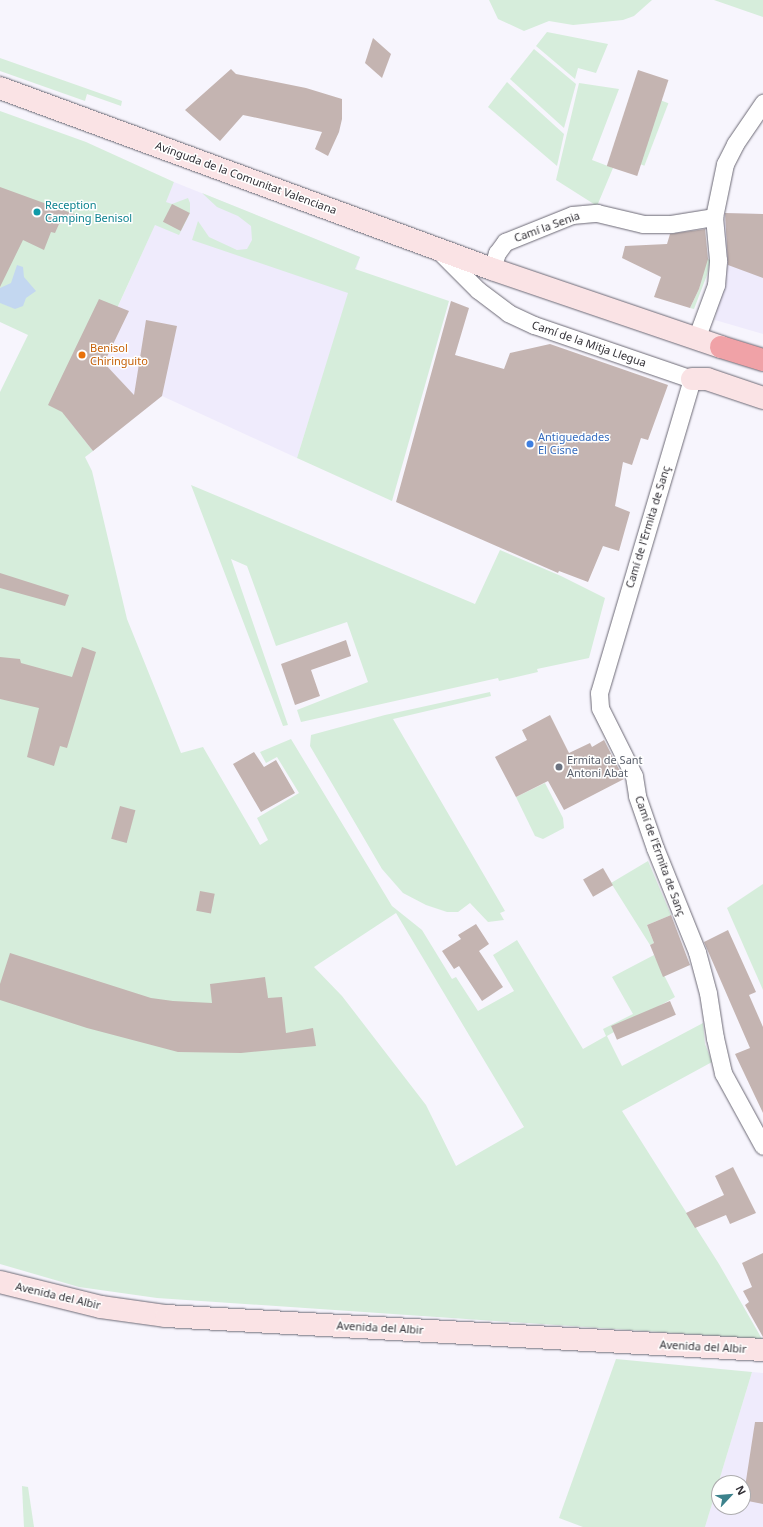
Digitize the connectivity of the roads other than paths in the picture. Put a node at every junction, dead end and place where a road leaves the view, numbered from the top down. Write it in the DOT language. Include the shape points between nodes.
graph roads {
  1 [pos="0,88"];
  2 [pos="763,103"];
  3 [pos="714,217"];
  4 [pos="437,249"];
  5 [pos="492,268"];
  6 [pos="696,339"];
  7 [pos="721,347"];
  8 [pos="760,358"];
  9 [pos="692,379"];
  10 [pos="763,398"];
  11 [pos="763,1146"];
  12 [pos="0,1282"];
  13 [pos="763,1350"];
  1 -- 4 [label="street, Avinguda de la Comunitat Valenciana"];
  2 -- 3 [label="street" via="735,144 725,164"];
  3 -- 5 [label="street, Camí la Senia" via="671,224 643,224 597,213 572,216 505,242 497,253"];
  3 -- 6 [label="street" via="718,260 716,285"];
  4 -- 5 [label="street, Avinguda de la Comunitat Valenciana"];
  4 -- 9 [label="street, Camí de la Mitja Llegua" via="478,290 508,313 541,328"];
  5 -- 6 [label="street, Avinguda de la Comunitat Valenciana"];
  6 -- 7 [label="street, Avinguda de la Comunitat Valenciana"];
  7 -- 8 [label="highway"];
  9 -- 10 [label="street, Camí de la Mitja Llegua" via="708,379"];
  9 -- 11 [label="street, Camí de l'Ermita de Sanç" via="600,692 600,708 634,776 637,796 674,897 698,952 723,1073"];
  12 -- 13 [label="street, Avenida del Albir" via="102,1307 166,1316"];
}
